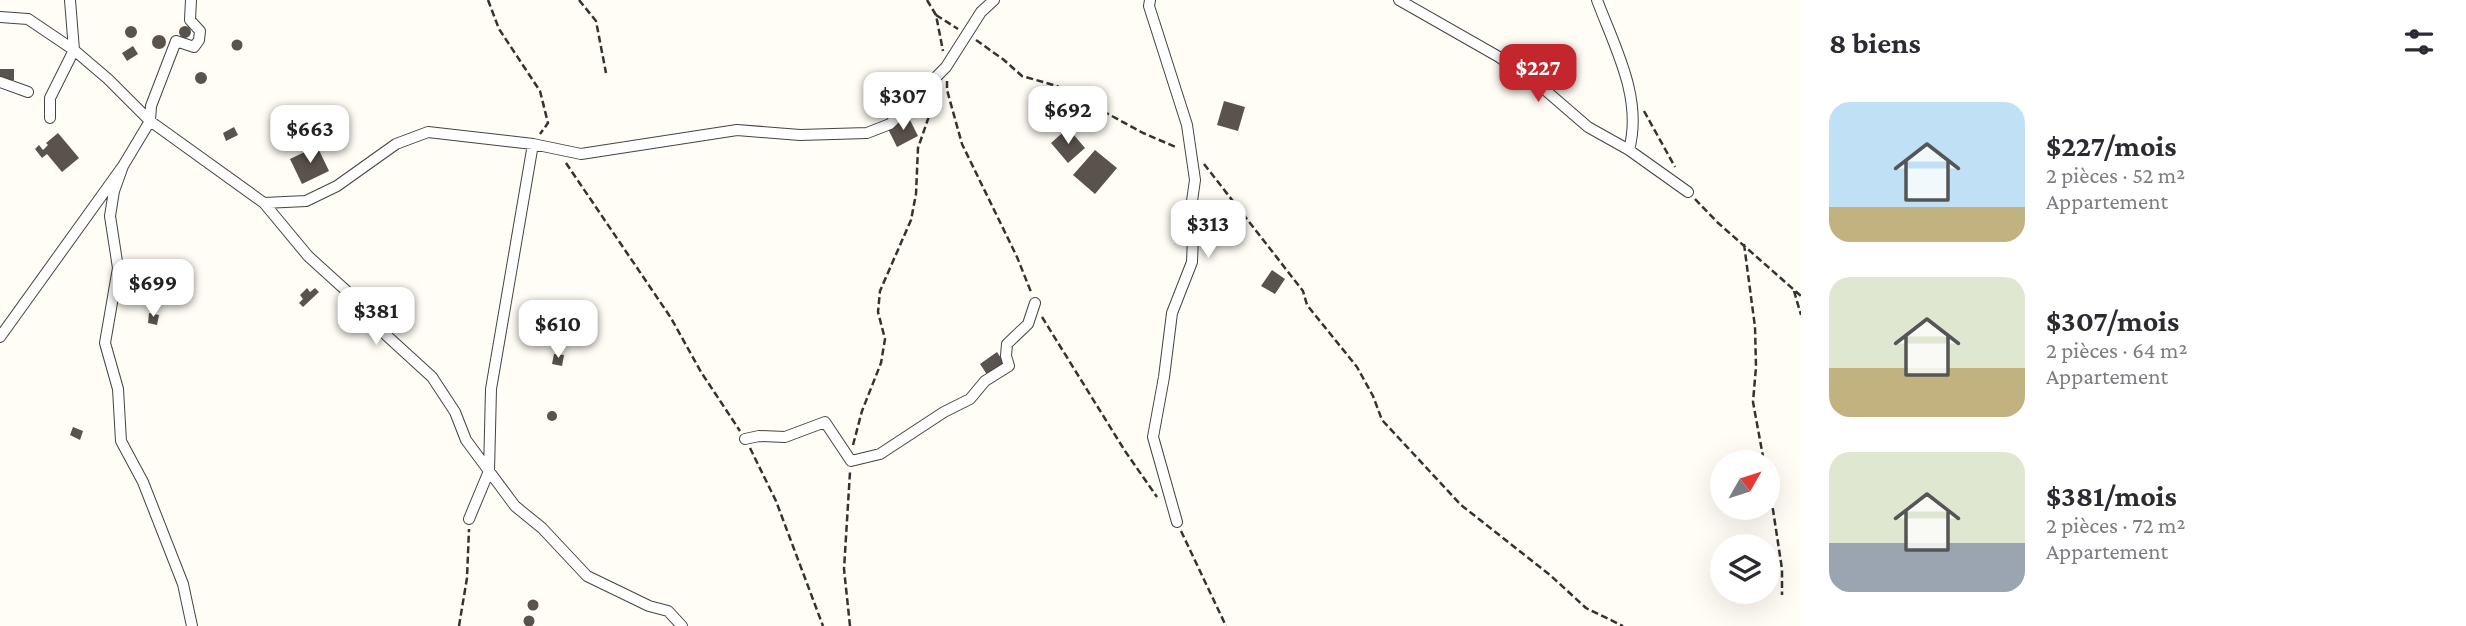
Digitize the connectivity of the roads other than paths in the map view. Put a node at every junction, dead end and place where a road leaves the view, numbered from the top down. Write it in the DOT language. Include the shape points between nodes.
graph roads {
  1 [pos="70,0"];
  2 [pos="191,0"];
  3 [pos="994,0"];
  4 [pos="1150,0"];
  5 [pos="1399,0"];
  6 [pos="1597,0"];
  7 [pos="0,17"];
  8 [pos="74,50"];
  9 [pos="0,82"];
  10 [pos="28,92"];
  11 [pos="50,118"];
  12 [pos="149,121"];
  13 [pos="533,145"];
  14 [pos="1629,150"];
  15 [pos="123,166"];
  16 [pos="1688,192"];
  17 [pos="264,204"];
  18 [pos="1035,303"];
  19 [pos="0,337"];
  20 [pos="745,439"];
  21 [pos="489,471"];
  22 [pos="469,519"];
  23 [pos="1177,522"];
  24 [pos="192,626"];
  25 [pos="682,626"];
  1 -- 8 [label="street"];
  2 -- 12 [label="street" via="190,20 200,31 200,40 194,47 176,41"];
  3 -- 13 [label="street" via="966,33 947,67 890,124 867,133 800,135 737,130 581,154"];
  4 -- 23 [label="street" via="1187,125 1195,180 1190,215 1192,262 1172,313 1153,437"];
  5 -- 14 [label="street" via="1499,57 1588,127"];
  6 -- 14 [label="street" via="1630,88 1634,130"];
  7 -- 8 [label="street" via="28,19"];
  8 -- 11 [label="street" via="50,98"];
  8 -- 12 [label="street"];
  9 -- 10 [label="street"];
  12 -- 15 [label="street"];
  12 -- 17 [label="street"];
  13 -- 17 [label="street" via="428,131 396,144 337,186 306,201"];
  13 -- 21 [label="street" via="491,389"];
  14 -- 16 [label="street"];
  15 -- 19 [label="street"];
  15 -- 24 [label="street" via="110,216 118,268 105,343 118,389 121,441 144,482 183,584"];
  17 -- 21 [label="street" via="307,256 432,377 455,412 466,440"];
  18 -- 20 [label="street" via="1028,324 1007,344 1009,366 985,381 970,399 880,454 851,461 825,422 785,437"];
  21 -- 22 [label="street"];
  21 -- 25 [label="street" via="515,506 587,576 668,611"];
}
